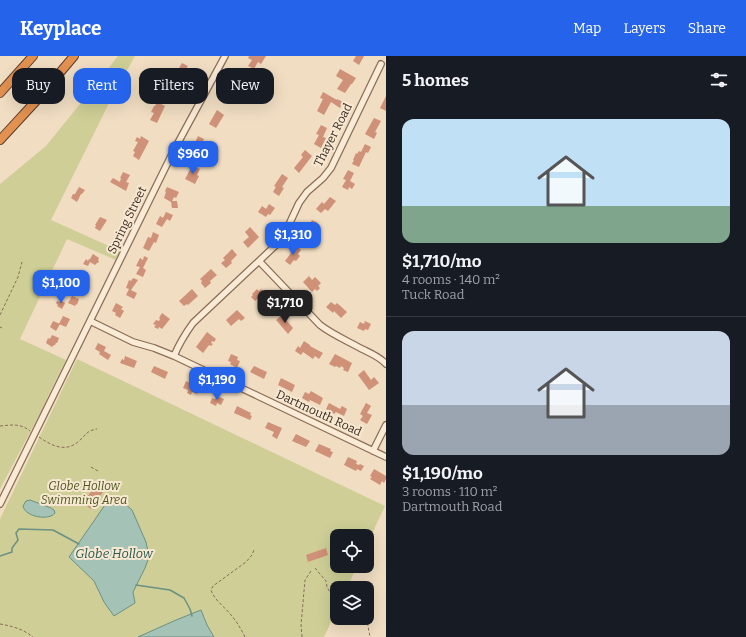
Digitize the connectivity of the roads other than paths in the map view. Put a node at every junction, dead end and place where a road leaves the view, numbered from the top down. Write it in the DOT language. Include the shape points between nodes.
graph roads {
  1 [pos="33,56"];
  2 [pos="74,56"];
  3 [pos="225,56"];
  4 [pos="381,64"];
  5 [pos="0,94"];
  6 [pos="0,140"];
  7 [pos="259,261"];
  8 [pos="90,321"];
  9 [pos="174,356"];
  10 [pos="386,364"];
  11 [pos="386,425"];
  12 [pos="373,451"];
  13 [pos="386,457"];
  14 [pos="0,504"];
  1 -- 5 [label="highway"];
  2 -- 6 [label="highway"];
  3 -- 8 [label="street, Spring Street" via="177,145"];
  4 -- 7 [label="street, Thayer Road" via="331,168 324,178 307,192 277,244"];
  7 -- 9 [label="street, Thayer Road" via="193,323"];
  7 -- 10 [label="street" via="320,325 374,354"];
  8 -- 9 [label="street, Dartmouth Road" via="133,342"];
  8 -- 14 [label="street, Spring Street"];
  9 -- 12 [label="street, Dartmouth Road"];
  11 -- 12 [label="street"];
  12 -- 13 [label="street, Dartmouth Road"];
}
